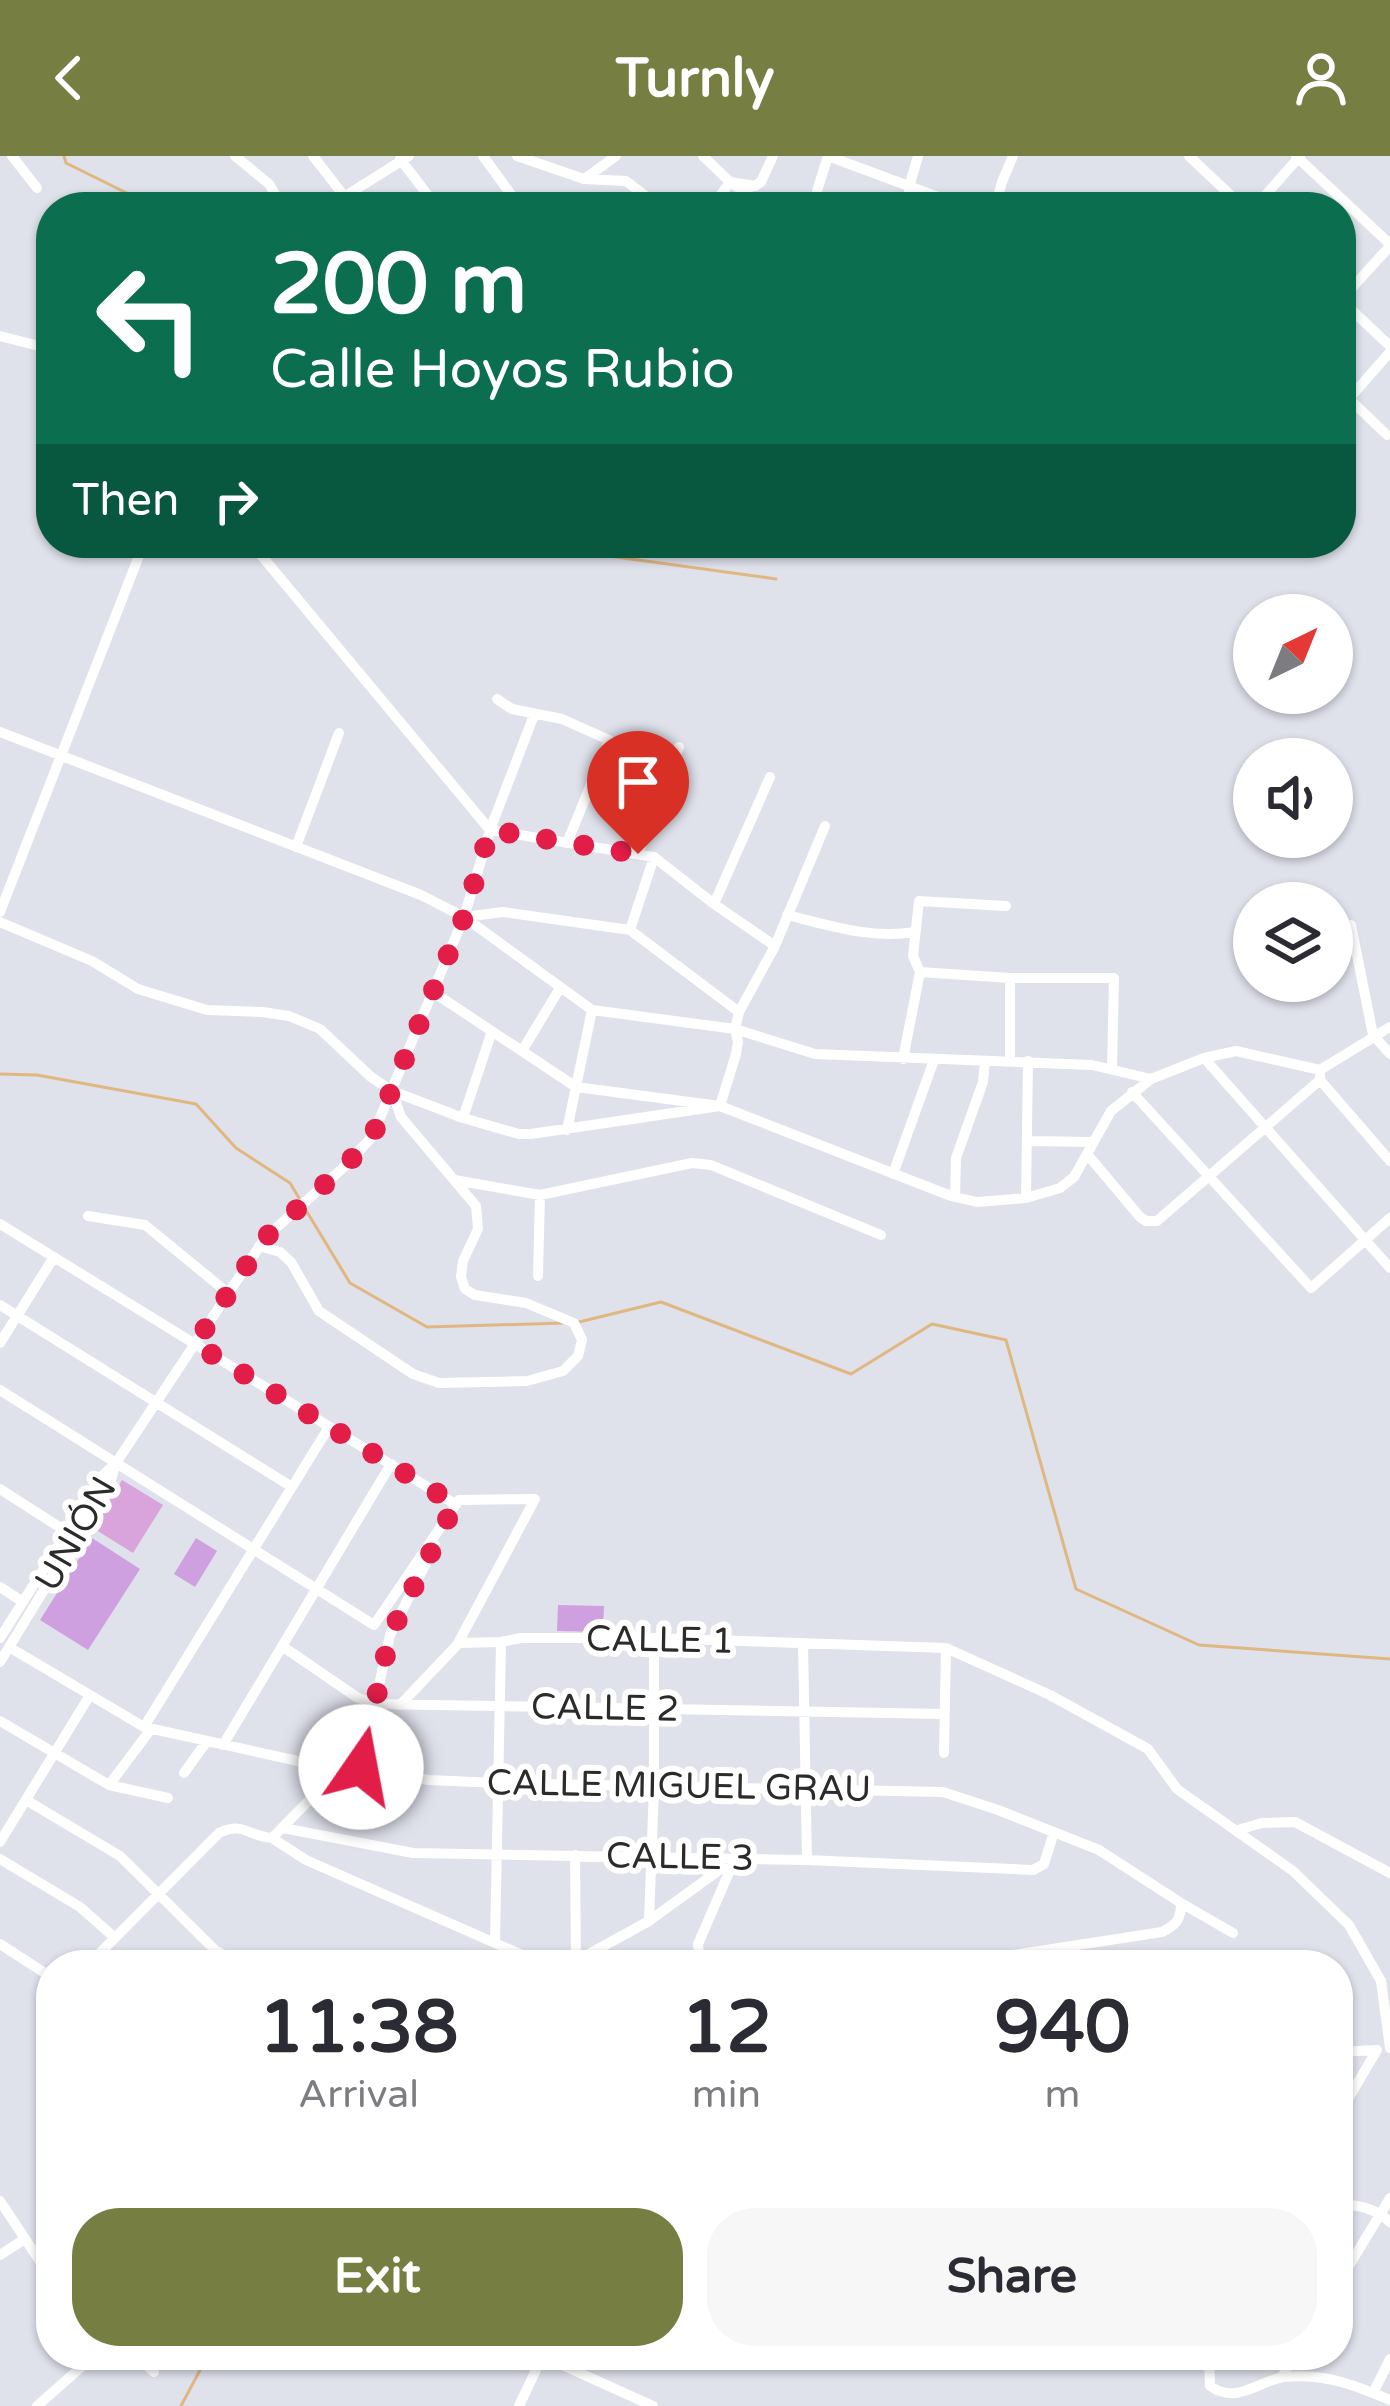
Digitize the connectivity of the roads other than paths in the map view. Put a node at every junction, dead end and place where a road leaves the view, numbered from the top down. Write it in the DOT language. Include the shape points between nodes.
graph roads {
  1 [pos="12,156"];
  2 [pos="235,156"];
  3 [pos="313,156"];
  4 [pos="483,156"];
  5 [pos="616,156"];
  6 [pos="703,156"];
  7 [pos="772,156"];
  8 [pos="918,156"];
  9 [pos="1013,156"];
  10 [pos="1189,156"];
  11 [pos="527,157"];
  12 [pos="1298,157"];
  13 [pos="403,158"];
  14 [pos="584,179"];
  15 [pos="730,182"];
  16 [pos="910,187"];
  17 [pos="37,188"];
  18 [pos="274,192"];
  19 [pos="341,192"];
  20 [pos="350,192"];
  21 [pos="427,192"];
  22 [pos="509,192"];
  23 [pos="640,192"];
  24 [pos="723,192"];
  25 [pos="745,192"];
  26 [pos="817,192"];
  27 [pos="910,192"];
  28 [pos="924,192"];
  29 [pos="999,192"];
  30 [pos="1227,192"];
  31 [pos="1268,192"];
  32 [pos="1335,192"];
  33 [pos="1356,212"];
  34 [pos="1390,245"];
  35 [pos="1356,283"];
  36 [pos="1356,315"];
  37 [pos="0,336"];
  38 [pos="36,345"];
  39 [pos="1390,349"];
  40 [pos="1356,386"];
  41 [pos="1356,409"];
  42 [pos="1387,435"];
  43 [pos="138,558"];
  44 [pos="263,558"];
  45 [pos="497,699"];
  46 [pos="535,715"];
  47 [pos="0,732"];
  48 [pos="339,733"];
  49 [pos="679,747"];
  50 [pos="60,754"];
  51 [pos="770,777"];
  52 [pos="826,826"];
  53 [pos="490,830"];
  54 [pos="567,842"];
  55 [pos="296,847"];
  56 [pos="638,854"];
  57 [pos="655,857"];
  58 [pos="714,904"];
  59 [pos="1006,906"];
  60 [pos="0,912"];
  61 [pos="787,914"];
  62 [pos="464,917"];
  63 [pos="0,922"];
  64 [pos="630,930"];
  65 [pos="1353,930"];
  66 [pos="915,932"];
  67 [pos="775,946"];
  68 [pos="920,971"];
  69 [pos="1010,978"];
  70 [pos="560,988"];
  71 [pos="433,992"];
  72 [pos="592,1010"];
  73 [pos="739,1012"];
  74 [pos="1390,1027"];
  75 [pos="735,1030"];
  76 [pos="492,1031"];
  77 [pos="1373,1035"];
  78 [pos="523,1052"];
  79 [pos="1390,1054"];
  80 [pos="1204,1058"];
  81 [pos="903,1059"];
  82 [pos="934,1060"];
  83 [pos="985,1060"];
  84 [pos="1010,1061"];
  85 [pos="1028,1061"];
  86 [pos="1112,1069"];
  87 [pos="1320,1075"];
  88 [pos="1151,1079"];
  89 [pos="576,1087"];
  90 [pos="392,1091"];
  91 [pos="1132,1092"];
  92 [pos="720,1106"];
  93 [pos="463,1118"];
  94 [pos="1266,1128"];
  95 [pos="567,1130"];
  96 [pos="1027,1141"];
  97 [pos="1090,1148"];
  98 [pos="1390,1161"];
  99 [pos="893,1174"];
  100 [pos="1209,1177"];
  101 [pos="455,1180"];
  102 [pos="540,1195"];
  103 [pos="955,1197"];
  104 [pos="1027,1198"];
  105 [pos="88,1216"];
  106 [pos="1390,1218"];
  107 [pos="0,1224"];
  108 [pos="881,1235"];
  109 [pos="1366,1240"];
  110 [pos="260,1246"];
  111 [pos="54,1258"];
  112 [pos="1390,1268"];
  113 [pos="538,1276"];
  114 [pos="228,1293"];
  115 [pos="0,1305"];
  116 [pos="17,1316"];
  117 [pos="0,1343"];
  118 [pos="195,1344"];
  119 [pos="0,1390"];
  120 [pos="156,1402"];
  121 [pos="329,1426"];
  122 [pos="116,1463"];
  123 [pos="391,1464"];
  124 [pos="292,1487"];
  125 [pos="0,1489"];
  126 [pos="455,1504"];
  127 [pos="67,1532"];
  128 [pos="254,1549"];
  129 [pos="0,1587"];
  130 [pos="316,1588"];
  131 [pos="23,1602"];
  132 [pos="471,1617"];
  133 [pos="654,1638"];
  134 [pos="501,1642"];
  135 [pos="4,1643"];
  136 [pos="484,1643"];
  137 [pos="803,1643"];
  138 [pos="457,1645"];
  139 [pos="282,1646"];
  140 [pos="946,1648"];
  141 [pos="0,1662"];
  142 [pos="90,1695"];
  143 [pos="375,1704"];
  144 [pos="400,1705"];
  145 [pos="499,1707"];
  146 [pos="653,1709"];
  147 [pos="805,1712"];
  148 [pos="944,1714"];
  149 [pos="0,1721"];
  150 [pos="148,1728"];
  151 [pos="207,1741"];
  152 [pos="224,1745"];
  153 [pos="55,1753"];
  154 [pos="944,1754"];
  155 [pos="361,1767"];
  156 [pos="339,1770"];
  157 [pos="184,1773"];
  158 [pos="498,1784"];
  159 [pos="109,1785"];
  160 [pos="654,1787"];
  161 [pos="805,1789"];
  162 [pos="168,1798"];
  163 [pos="26,1799"];
  164 [pos="283,1828"];
  165 [pos="1238,1830"];
  166 [pos="1054,1832"];
  167 [pos="272,1838"];
  168 [pos="0,1842"];
  169 [pos="497,1854"];
  170 [pos="575,1856"];
  171 [pos="651,1856"];
  172 [pos="736,1858"];
  173 [pos="0,1859"];
  174 [pos="807,1860"];
  175 [pos="1390,1873"];
  176 [pos="158,1894"];
  177 [pos="1181,1903"];
  178 [pos="649,1921"];
  179 [pos="1233,1933"];
  180 [pos="114,1937"];
  181 [pos="495,1943"];
  182 [pos="0,1944"];
  183 [pos="102,1950"];
  184 [pos="215,1950"];
  185 [pos="511,1950"];
  186 [pos="572,1950"];
  187 [pos="596,1950"];
  188 [pos="699,1950"];
  189 [pos="1077,1950"];
  190 [pos="36,1967"];
  191 [pos="1387,2048"];
  192 [pos="1353,2051"];
  193 [pos="1353,2095"];
  194 [pos="1390,2198"];
  195 [pos="0,2201"];
  196 [pos="1353,2205"];
  197 [pos="1385,2218"];
  198 [pos="25,2239"];
  199 [pos="0,2255"];
  200 [pos="36,2256"];
  201 [pos="1353,2263"];
  202 [pos="1390,2359"];
  203 [pos="78,2370"];
  204 [pos="536,2370"];
  205 [pos="575,2370"];
  206 [pos="1209,2370"];
  207 [pos="1286,2370"];
  208 [pos="1282,2377"];
  209 [pos="1373,2393"];
  210 [pos="1390,2400"];
  211 [pos="38,2406"];
  212 [pos="520,2406"];
  213 [pos="653,2406"];
  1 -- 17 [label="street"];
  2 -- 18 [label="street"];
  3 -- 19 [label="street"];
  4 -- 22 [label="street"];
  5 -- 14 [label="street"];
  6 -- 15 [label="street"];
  7 -- 15 [label="street" via="755,186"];
  8 -- 16 [label="street"];
  9 -- 29 [label="street"];
  10 -- 30 [label="street"];
  11 -- 14 [label="street"];
  12 -- 31 [label="street"];
  12 -- 32 [label="street"];
  13 -- 20 [label="street"];
  13 -- 21 [label="street"];
  14 -- 23 [label="street" via="626,181"];
  15 -- 24 [label="street"];
  15 -- 25 [label="street"];
  16 -- 26 [label="street" via="828,156"];
  16 -- 27 [label="street"];
  16 -- 28 [label="street"];
  33 -- 34 [label="street"];
  34 -- 35 [label="street"];
  36 -- 39 [label="street"];
  37 -- 38 [label="street"];
  39 -- 40 [label="street"];
  41 -- 42 [label="street"];
  43 -- 50 [label="street"];
  44 -- 53 [label="street"];
  45 -- 46 [label="street"];
  46 -- 53 [label="street"];
  46 -- 54 [label="street" via="609,740"];
  47 -- 50 [label="street"];
  48 -- 55 [label="street"];
  49 -- 56 [label="street"];
  50 -- 55 [label="street"];
  50 -- 60 [label="street"];
  51 -- 58 [label="street"];
  52 -- 61 [label="street"];
  53 -- 54 [label="street"];
  53 -- 62 [label="street"];
  54 -- 56 [label="street"];
  55 -- 62 [label="street"];
  56 -- 57 [label="street"];
  57 -- 58 [label="street"];
  57 -- 64 [label="street"];
  58 -- 67 [label="street"];
  59 -- 66 [label="street" via="919,902"];
  61 -- 66 [label="street" via="867,935"];
  61 -- 67 [label="street"];
  62 -- 64 [label="street" via="503,912"];
  62 -- 70 [label="street"];
  62 -- 71 [label="street"];
  63 -- 90 [label="street" via="138,989 207,1010 289,1016 320,1029"];
  64 -- 73 [label="street"];
  65 -- 77 [label="street"];
  66 -- 68 [label="street"];
  67 -- 73 [label="street"];
  68 -- 69 [label="street"];
  68 -- 81 [label="street"];
  69 -- 84 [label="street"];
  69 -- 86 [label="street" via="1114,978"];
  70 -- 72 [label="street"];
  70 -- 78 [label="street"];
  71 -- 76 [label="street"];
  71 -- 90 [label="street"];
  72 -- 75 [label="street"];
  72 -- 89 [label="street"];
  73 -- 75 [label="street"];
  74 -- 77 [label="street"];
  75 -- 81 [label="street" via="815,1054"];
  75 -- 92 [label="street"];
  76 -- 78 [label="street"];
  76 -- 93 [label="street"];
  77 -- 79 [label="street"];
  77 -- 87 [label="street"];
  78 -- 89 [label="street"];
  80 -- 87 [label="street" via="1236,1051"];
  80 -- 88 [label="street"];
  80 -- 94 [label="street"];
  81 -- 82 [label="street"];
  82 -- 83 [label="street"];
  82 -- 99 [label="street"];
  83 -- 84 [label="street"];
  83 -- 103 [label="street" via="956,1158"];
  84 -- 85 [label="street"];
  85 -- 86 [label="street"];
  85 -- 96 [label="street"];
  86 -- 88 [label="street"];
  87 -- 94 [label="street"];
  87 -- 98 [label="street"];
  88 -- 91 [label="street"];
  89 -- 92 [label="street"];
  89 -- 95 [label="street"];
  90 -- 93 [label="street"];
  90 -- 101 [label="street" via="401,1117"];
  90 -- 110 [label="street" via="372,1137"];
  91 -- 97 [label="street"];
  91 -- 100 [label="street"];
  92 -- 95 [label="street"];
  92 -- 99 [label="street"];
  93 -- 95 [label="street" via="519,1134"];
  94 -- 100 [label="street"];
  94 -- 109 [label="street"];
  96 -- 97 [label="street"];
  96 -- 104 [label="street"];
  97 -- 100 [label="street" via="1146,1221 1157,1221"];
  97 -- 104 [label="street" via="1074,1177"];
  99 -- 103 [label="street"];
  100 -- 109 [label="street" via="1311,1288"];
  101 -- 102 [label="street"];
  101 -- 110 [label="street" via="479,1217 463,1261 465,1289 574,1323 582,1340 563,1371 490,1384 412,1374 319,1312 291,1262"];
  102 -- 108 [label="street" via="711,1165"];
  102 -- 113 [label="street"];
  103 -- 104 [label="street"];
  105 -- 114 [label="street" via="146,1225"];
  106 -- 109 [label="street"];
  107 -- 111 [label="street"];
  109 -- 112 [label="street"];
  110 -- 114 [label="street"];
  111 -- 116 [label="street"];
  111 -- 118 [label="street"];
  114 -- 118 [label="street"];
  115 -- 116 [label="street"];
  116 -- 117 [label="street"];
  116 -- 120 [label="street"];
  118 -- 120 [label="street"];
  118 -- 121 [label="street"];
  119 -- 122 [label="street"];
  120 -- 122 [label="street"];
  120 -- 124 [label="street"];
  121 -- 123 [label="street"];
  121 -- 124 [label="street"];
  122 -- 127 [label="street, UNIÓN"];
  122 -- 128 [label="street"];
  122 -- 135 [label="street, UNIÓN"];
  123 -- 126 [label="street"];
  123 -- 130 [label="street"];
  124 -- 128 [label="street"];
  125 -- 127 [label="street"];
  126 -- 130 [label="street" via="374,1625"];
  126 -- 132 [label="street" via="535,1499"];
  126 -- 143 [label="street" via="390,1635"];
  127 -- 131 [label="street, UNIÓN"];
  128 -- 130 [label="street"];
  128 -- 150 [label="street"];
  129 -- 131 [label="street"];
  130 -- 139 [label="street"];
  131 -- 135 [label="street, UNIÓN"];
  132 -- 136 [label="street"];
  132 -- 138 [label="street"];
  133 -- 134 [label="street, CALLE 1"];
  133 -- 137 [label="street, CALLE 1"];
  133 -- 146 [label="street"];
  134 -- 136 [label="street, CALLE 1"];
  134 -- 145 [label="street"];
  135 -- 141 [label="street, UNIÓN"];
  135 -- 142 [label="street, CALLE MIGUEL GRAU"];
  136 -- 138 [label="street, CALLE 1"];
  137 -- 140 [label="street, CALLE 1"];
  137 -- 147 [label="street"];
  138 -- 144 [label="street"];
  139 -- 143 [label="street, CALLE 2"];
  139 -- 152 [label="street"];
  140 -- 148 [label="street"];
  140 -- 165 [label="street" via="1148,1749 1177,1789"];
  142 -- 150 [label="street, CALLE MIGUEL GRAU"];
  142 -- 153 [label="street"];
  143 -- 144 [label="street, CALLE 2"];
  143 -- 155 [label="street"];
  144 -- 145 [label="street, CALLE 2"];
  145 -- 146 [label="street, CALLE 2"];
  145 -- 158 [label="street"];
  146 -- 147 [label="street, CALLE 2"];
  146 -- 160 [label="street"];
  147 -- 148 [label="street, CALLE 2"];
  147 -- 161 [label="street"];
  148 -- 154 [label="street"];
  149 -- 153 [label="street"];
  150 -- 151 [label="street, CALLE MIGUEL GRAU"];
  150 -- 159 [label="street"];
  151 -- 152 [label="street, CALLE MIGUEL GRAU"];
  151 -- 157 [label="street"];
  152 -- 156 [label="street, CALLE MIGUEL GRAU"];
  153 -- 159 [label="street"];
  153 -- 163 [label="street"];
  155 -- 156 [label="street, CALLE MIGUEL GRAU"];
  155 -- 158 [label="street, CALLE MIGUEL GRAU"];
  156 -- 164 [label="street"];
  158 -- 160 [label="street, CALLE MIGUEL GRAU"];
  158 -- 169 [label="street"];
  159 -- 162 [label="street"];
  160 -- 161 [label="street, CALLE MIGUEL GRAU"];
  160 -- 171 [label="street"];
  161 -- 166 [label="street, CALLE MIGUEL GRAU" via="943,1792"];
  161 -- 174 [label="street"];
  163 -- 168 [label="street"];
  163 -- 176 [label="street" via="120,1856"];
  164 -- 167 [label="street"];
  164 -- 169 [label="street, CALLE 3" via="413,1853"];
  165 -- 175 [label="street" via="1295,1822"];
  165 -- 191 [label="street" via="1349,1925 1381,1981"];
  166 -- 174 [label="street, CALLE 3" via="1036,1870"];
  166 -- 177 [label="street, CALLE MIGUEL GRAU" via="1099,1850"];
  167 -- 176 [label="street" via="242,1828 219,1833"];
  167 -- 181 [label="street"];
  169 -- 170 [label="street, CALLE 3"];
  169 -- 181 [label="street"];
  170 -- 171 [label="street, CALLE 3"];
  170 -- 186 [label="street"];
  171 -- 172 [label="street, CALLE 3"];
  171 -- 178 [label="street"];
  172 -- 174 [label="street, CALLE 3"];
  172 -- 178 [label="street"];
  172 -- 188 [label="street"];
  173 -- 180 [label="street"];
  176 -- 180 [label="street"];
  176 -- 184 [label="street"];
  177 -- 179 [label="street, CALLE MIGUEL GRAU"];
  177 -- 189 [label="street" via="1176,1925 1162,1933"];
  178 -- 187 [label="street"];
  180 -- 183 [label="street"];
  181 -- 185 [label="street"];
  182 -- 190 [label="street"];
  191 -- 192 [label="street"];
  191 -- 193 [label="street"];
  194 -- 197 [label="street"];
  195 -- 198 [label="street"];
  196 -- 197 [label="street"];
  197 -- 201 [label="street"];
  198 -- 199 [label="street"];
  198 -- 200 [label="street"];
  202 -- 209 [label="street"];
  203 -- 211 [label="street"];
  204 -- 212 [label="street"];
  205 -- 213 [label="street"];
  206 -- 208 [label="street" via="1217,2392 1242,2394"];
  207 -- 208 [label="street"];
  208 -- 209 [label="street"];
  209 -- 210 [label="street"];
}
